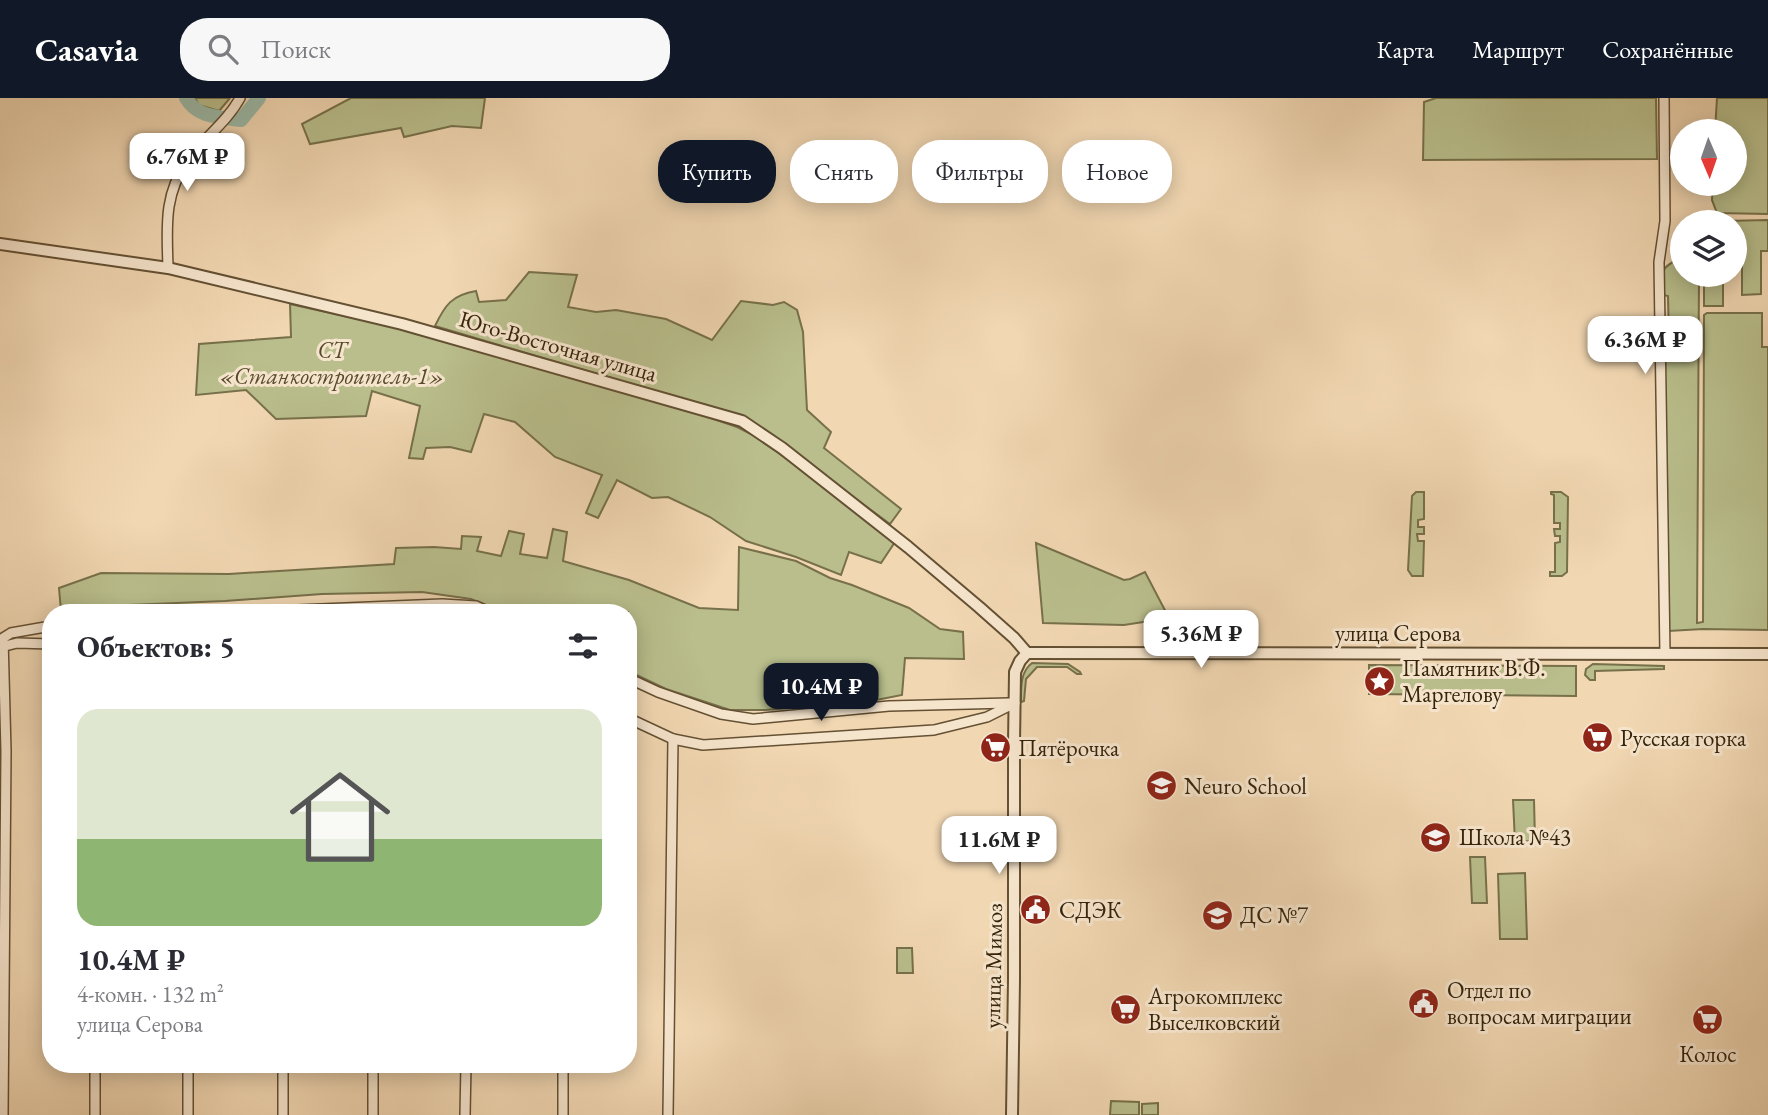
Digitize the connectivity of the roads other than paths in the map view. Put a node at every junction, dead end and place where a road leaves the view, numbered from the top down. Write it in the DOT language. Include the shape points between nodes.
graph roads {
  1 [pos="240,98"];
  2 [pos="1664,98"];
  3 [pos="0,244"];
  4 [pos="168,268"];
  5 [pos="42,628"];
  6 [pos="42,644"];
  7 [pos="2,646"];
  8 [pos="1027,653"];
  9 [pos="1665,654"];
  10 [pos="1768,654"];
  11 [pos="2,659"];
  12 [pos="637,682"];
  13 [pos="1015,703"];
  14 [pos="637,722"];
  15 [pos="673,739"];
  16 [pos="3,751"];
  17 [pos="3,842"];
  18 [pos="3,932"];
  19 [pos="95,1073"];
  20 [pos="188,1073"];
  21 [pos="283,1073"];
  22 [pos="373,1073"];
  23 [pos="466,1073"];
  24 [pos="563,1073"];
  25 [pos="3,1115"];
  26 [pos="95,1115"];
  27 [pos="188,1115"];
  28 [pos="283,1115"];
  29 [pos="373,1115"];
  30 [pos="466,1115"];
  31 [pos="563,1115"];
  32 [pos="668,1115"];
  33 [pos="1012,1115"];
  1 -- 4 [label="street" via="188,160 173,186 167,212"];
  2 -- 9 [label="street" via="1665,221 1658,262"];
  3 -- 4 [label="street, Юго-Восточная улица"];
  4 -- 8 [label="street, Юго-Восточная улица" via="402,324 741,421 908,547"];
  5 -- 7 [label="street" via="11,633"];
  6 -- 7 [label="street"];
  7 -- 11 [label="street"];
  8 -- 9 [label="street, улица Серова"];
  8 -- 13 [label="street, улица Мимоз" via="1015,672"];
  9 -- 10 [label="street, улица Серова"];
  11 -- 16 [label="street"];
  12 -- 13 [label="street" via="721,714 753,719 889,706"];
  13 -- 15 [label="street" via="987,717 934,730 703,745"];
  13 -- 33 [label="street, улица Мимоз"];
  14 -- 15 [label="street"];
  15 -- 32 [label="street"];
  16 -- 17 [label="street"];
  17 -- 18 [label="street"];
  18 -- 25 [label="street"];
  19 -- 26 [label="street"];
  20 -- 27 [label="street"];
  21 -- 28 [label="street"];
  22 -- 29 [label="street"];
  23 -- 30 [label="street"];
  24 -- 31 [label="street"];
}
